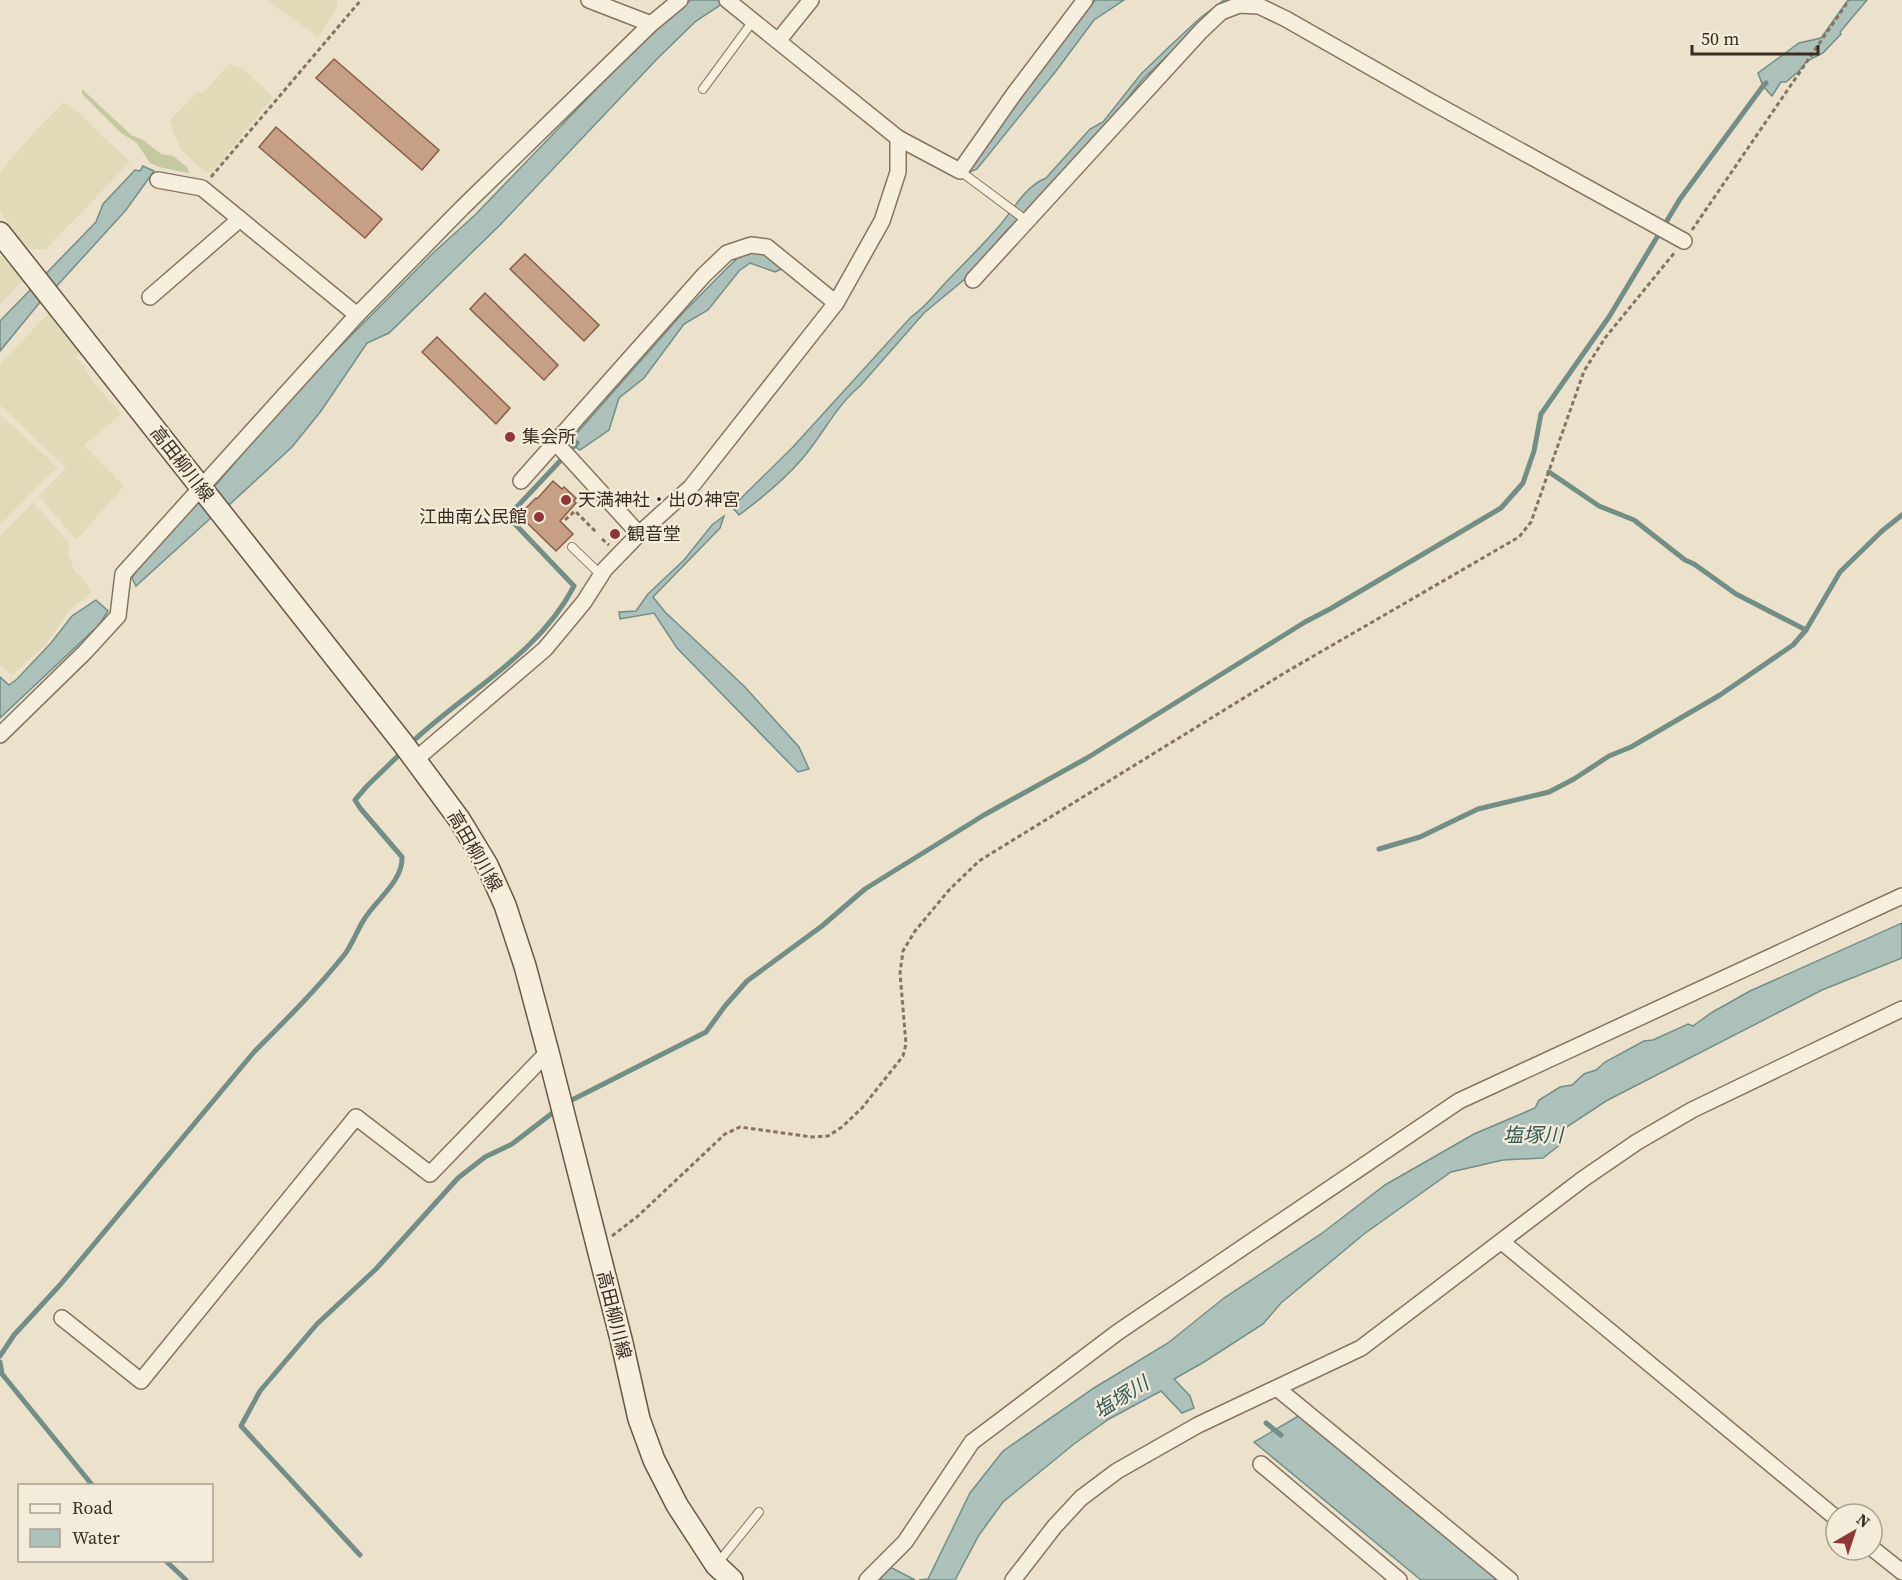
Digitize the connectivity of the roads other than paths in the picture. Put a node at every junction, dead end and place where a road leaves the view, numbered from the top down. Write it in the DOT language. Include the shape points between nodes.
graph roads {
  1 [pos="589,0"];
  2 [pos="680,0"];
  3 [pos="811,0"];
  4 [pos="1083,1"];
  5 [pos="730,3"];
  6 [pos="753,21"];
  7 [pos="651,24"];
  8 [pos="778,41"];
  9 [pos="703,89"];
  10 [pos="898,138"];
  11 [pos="960,171"];
  12 [pos="158,180"];
  13 [pos="240,219"];
  14 [pos="1027,221"];
  15 [pos="0,232"];
  16 [pos="1684,241"];
  17 [pos="973,280"];
  18 [pos="150,297"];
  19 [pos="836,303"];
  20 [pos="357,315"];
  21 [pos="558,446"];
  22 [pos="521,481"];
  23 [pos="208,496"];
  24 [pos="639,534"];
  25 [pos="572,548"];
  26 [pos="600,574"];
  27 [pos="0,735"];
  28 [pos="408,750"];
  29 [pos="1902,896"];
  30 [pos="1902,1009"];
  31 [pos="548,1052"];
  32 [pos="1502,1242"];
  33 [pos="62,1318"];
  34 [pos="1278,1389"];
  35 [pos="1261,1464"];
  36 [pos="1824,1508"];
  37 [pos="759,1512"];
  38 [pos="1884,1560"];
  39 [pos="716,1565"];
  40 [pos="1897,1574"];
  41 [pos="732,1580"];
  42 [pos="867,1580"];
  43 [pos="1013,1580"];
  44 [pos="1399,1580"];
  45 [pos="1510,1580"];
  1 -- 7 [label="street"];
  2 -- 7 [label="street"];
  3 -- 8 [label="street"];
  4 -- 11 [label="street"];
  5 -- 6 [label="street"];
  6 -- 8 [label="street"];
  6 -- 9 [label="lane"];
  7 -- 20 [label="street"];
  8 -- 10 [label="street"];
  10 -- 11 [label="street"];
  10 -- 19 [label="street" via="898,172 882,221"];
  11 -- 14 [label="lane"];
  12 -- 13 [label="street" via="202,188"];
  13 -- 18 [label="street"];
  13 -- 20 [label="street"];
  14 -- 16 [label="street" via="1201,32 1221,12 1239,5 1259,6 1286,19"];
  14 -- 17 [label="street"];
  15 -- 23 [label="main road, 高田柳川線"];
  19 -- 21 [label="street" via="766,247 751,245 727,253"];
  19 -- 24 [label="street" via="691,487"];
  20 -- 23 [label="street"];
  21 -- 22 [label="street"];
  21 -- 24 [label="street"];
  23 -- 27 [label="street" via="123,574 118,616"];
  23 -- 28 [label="main road, 高田柳川線"];
  24 -- 26 [label="street"];
  25 -- 26 [label="lane"];
  26 -- 28 [label="street" via="584,602 544,650"];
  28 -- 31 [label="main road, 高田柳川線" via="487,865 512,926"];
  29 -- 42 [label="street" via="1459,1101 1119,1332 972,1442 905,1542"];
  30 -- 32 [label="street" via="1692,1110 1637,1142"];
  31 -- 33 [label="street" via="430,1174 356,1117 141,1381"];
  31 -- 39 [label="main road, 高田柳川線" via="639,1419 677,1505"];
  32 -- 34 [label="street" via="1361,1348"];
  32 -- 36 [label="street"];
  34 -- 43 [label="street" via="1198,1425 1117,1471 1081,1498"];
  34 -- 45 [label="street"];
  35 -- 44 [label="street"];
  37 -- 39 [label="lane"];
  38 -- 40 [label="street"];
  39 -- 41 [label="main road, 高田柳川線"];
}
